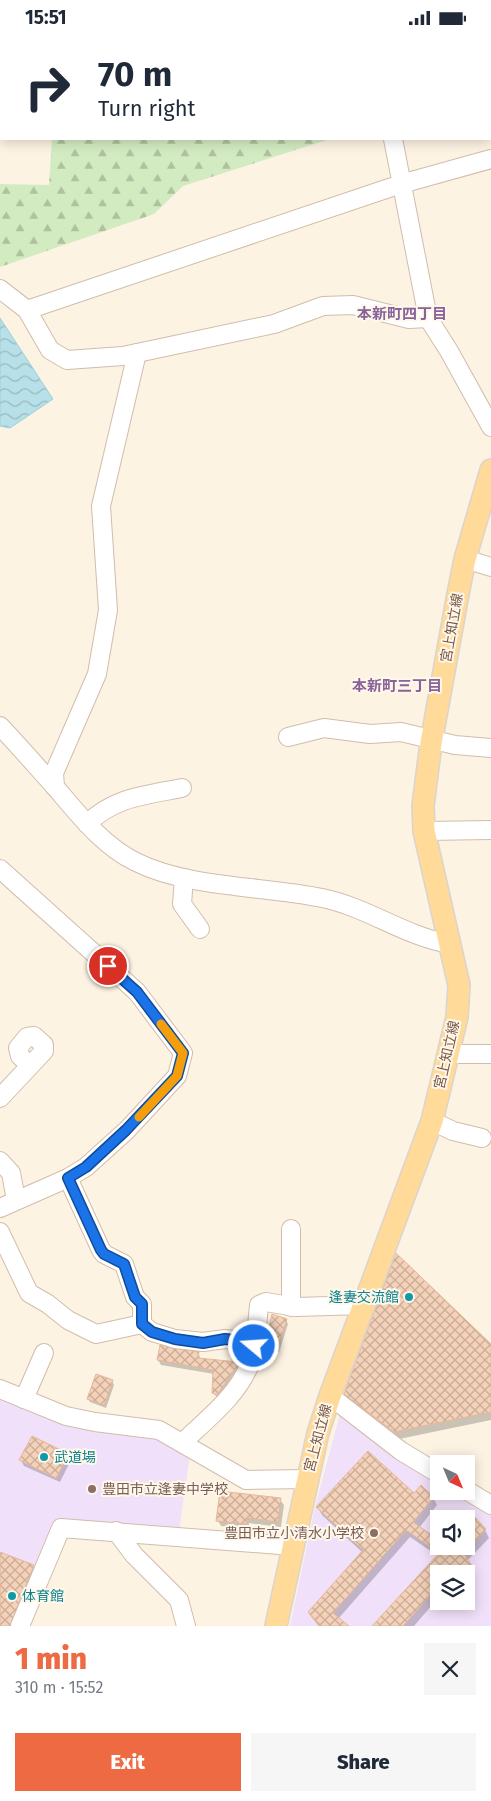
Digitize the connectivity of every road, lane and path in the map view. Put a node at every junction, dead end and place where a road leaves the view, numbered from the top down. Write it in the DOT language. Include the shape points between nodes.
graph roads {
  1 [pos="393,140"];
  2 [pos="491,159"];
  3 [pos="401,184"];
  4 [pos="0,289"];
  5 [pos="26,310"];
  6 [pos="428,319"];
  7 [pos="137,353"];
  8 [pos="491,427"];
  9 [pos="491,470"];
  10 [pos="465,559"];
  11 [pos="491,567"];
  12 [pos="0,726"];
  13 [pos="288,737"];
  14 [pos="432,740"];
  15 [pos="491,748"];
  16 [pos="55,787"];
  17 [pos="182,788"];
  18 [pos="87,824"];
  19 [pos="491,829"];
  20 [pos="424,831"];
  21 [pos="0,869"];
  22 [pos="184,877"];
  23 [pos="200,929"];
  24 [pos="450,944"];
  25 [pos="448,1054"];
  26 [pos="491,1054"];
  27 [pos="30,1066"];
  28 [pos="0,1098"];
  29 [pos="432,1121"];
  30 [pos="482,1138"];
  31 [pos="0,1161"];
  32 [pos="68,1178"];
  33 [pos="16,1200"];
  34 [pos="0,1208"];
  35 [pos="291,1229"];
  36 [pos="0,1231"];
  37 [pos="363,1305"];
  38 [pos="291,1307"];
  39 [pos="142,1324"];
  40 [pos="255,1342"];
  41 [pos="44,1353"];
  42 [pos="0,1389"];
  43 [pos="330,1396"];
  44 [pos="24,1399"];
  45 [pos="183,1442"];
  46 [pos="430,1469"];
  47 [pos="308,1479"];
  48 [pos="475,1495"];
  49 [pos="491,1505"];
  50 [pos="116,1531"];
  51 [pos="293,1546"];
  52 [pos="20,1626"];
  53 [pos="186,1626"];
  54 [pos="276,1626"];
  1 -- 3 [label="street"];
  2 -- 3 [label="street"];
  3 -- 5 [label="street"];
  3 -- 6 [label="street"];
  4 -- 5 [label="street"];
  5 -- 7 [label="street" via="50,350 67,360 95,360"];
  6 -- 7 [label="street" via="409,319 353,305 323,305 274,324"];
  6 -- 8 [label="street"];
  7 -- 16 [label="street" via="101,506 108,610 97,674 54,773"];
  9 -- 10 [label="main road, 宮上知立線"];
  10 -- 11 [label="street"];
  10 -- 14 [label="main road, 宮上知立線"];
  12 -- 16 [label="street"];
  13 -- 14 [label="street" via="324,728 370,734 401,732"];
  14 -- 15 [label="street"];
  14 -- 20 [label="main road, 宮上知立線" via="423,806"];
  16 -- 18 [label="street"];
  17 -- 18 [label="street" via="113,804"];
  18 -- 22 [label="street" via="136,862"];
  19 -- 20 [label="street"];
  20 -- 24 [label="main road, 宮上知立線"];
  21 -- 32 [label="street" via="137,992 183,1053 177,1076 126,1130 86,1167"];
  22 -- 23 [label="street" via="182,904"];
  22 -- 24 [label="street" via="322,898 359,908 430,940"];
  24 -- 25 [label="main road, 宮上知立線" via="458,992"];
  25 -- 26 [label="street"];
  25 -- 29 [label="main road, 宮上知立線"];
  27 -- 28 [label="street"];
  29 -- 30 [label="street" via="453,1131"];
  29 -- 37 [label="main road, 宮上知立線"];
  31 -- 33 [label="street" via="11,1173"];
  32 -- 33 [label="street"];
  32 -- 39 [label="street" via="101,1250 124,1264 135,1297 142,1304"];
  33 -- 34 [label="street"];
  35 -- 38 [label="street"];
  36 -- 39 [label="street" via="29,1293 68,1320 96,1333"];
  37 -- 38 [label="street"];
  37 -- 43 [label="main road, 宮上知立線"];
  38 -- 40 [label="street" via="266,1302 259,1305"];
  39 -- 40 [label="street" via="152,1332 175,1339 203,1343 225,1339"];
  40 -- 45 [label="street" via="239,1383"];
  41 -- 44 [label="street"];
  42 -- 44 [label="street"];
  43 -- 46 [label="street" via="401,1451"];
  43 -- 47 [label="main road, 宮上知立線"];
  44 -- 45 [label="street" via="66,1416 160,1430"];
  45 -- 47 [label="street" via="246,1480"];
  47 -- 51 [label="main road, 宮上知立線"];
  48 -- 49 [label="street"];
  50 -- 51 [label="street"];
  50 -- 52 [label="street" via="61,1528"];
  50 -- 53 [label="street" via="134,1555 179,1600"];
  51 -- 54 [label="main road, 宮上知立線"];
}
